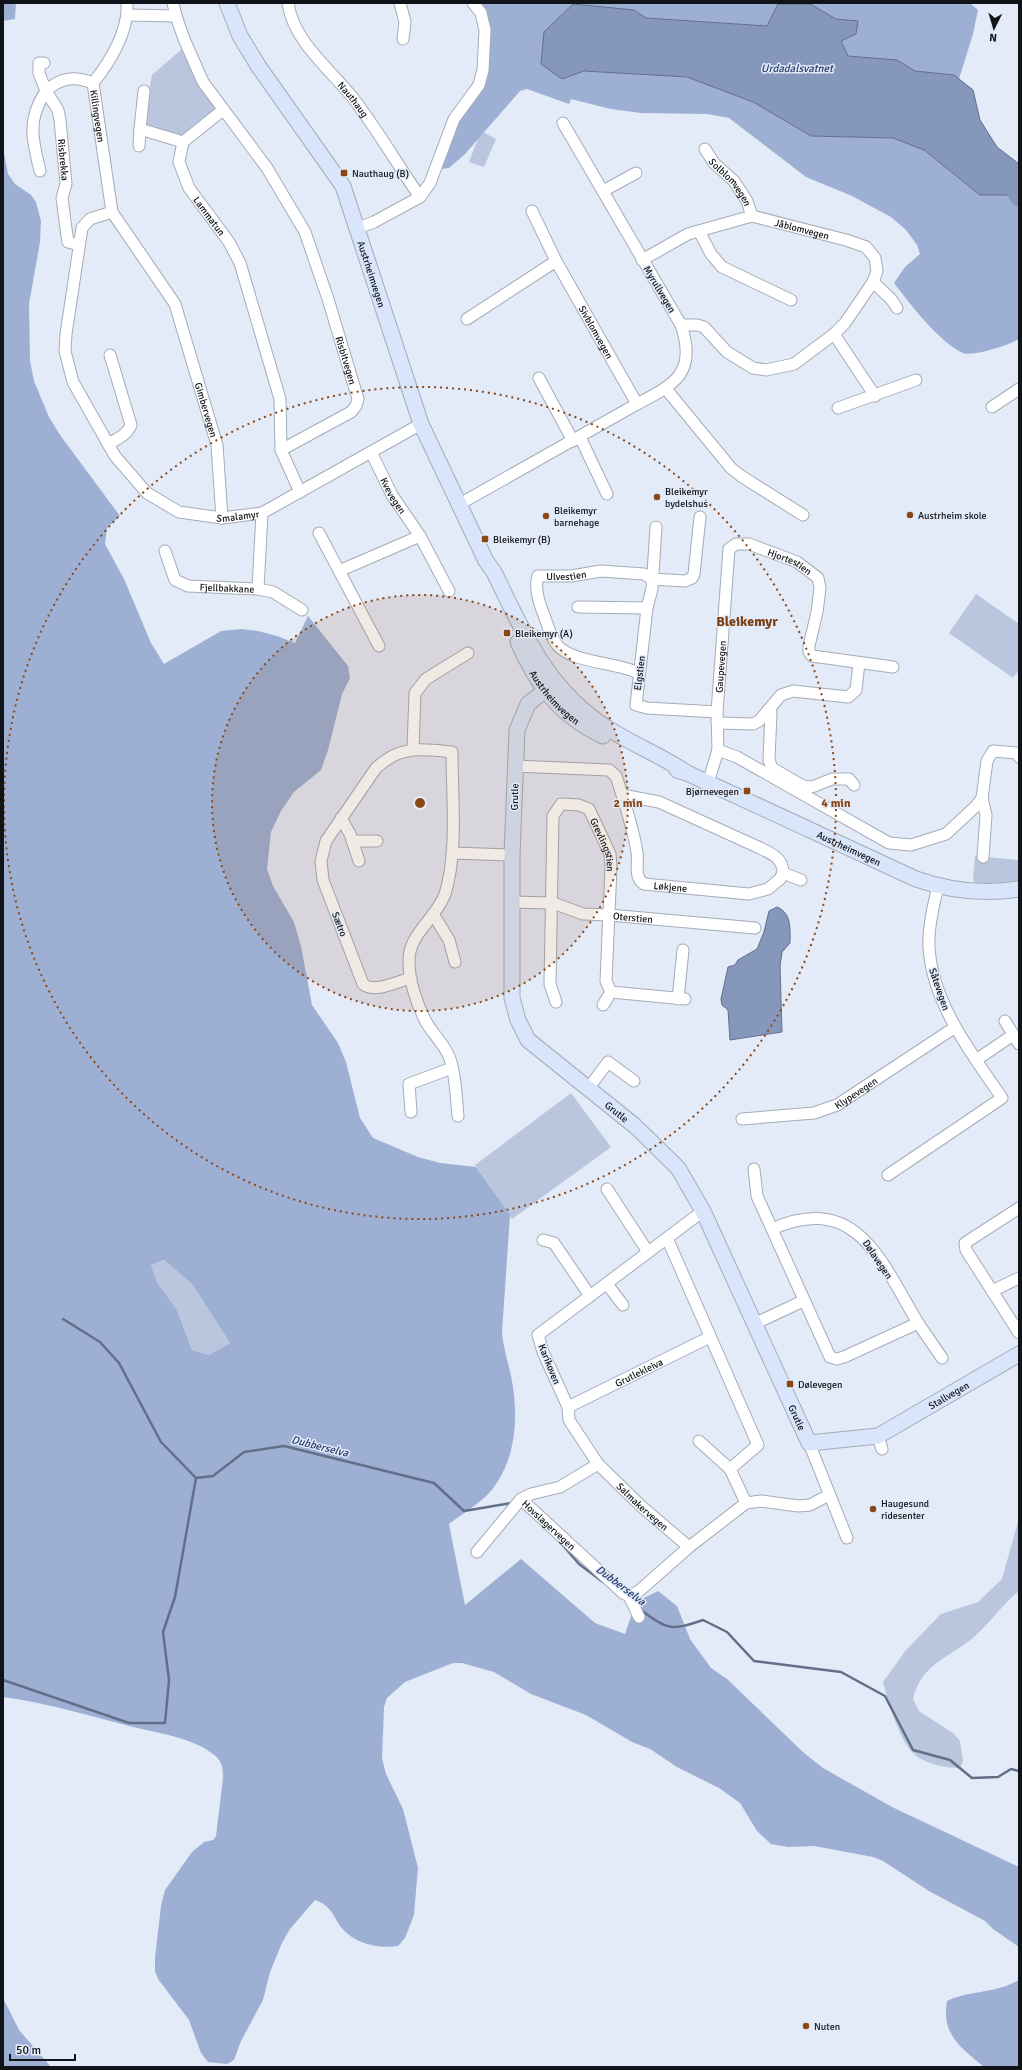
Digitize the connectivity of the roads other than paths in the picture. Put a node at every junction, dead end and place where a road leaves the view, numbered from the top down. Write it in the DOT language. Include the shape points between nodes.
graph roads {
  1 [pos="127,3"];
  2 [pos="173,3"];
  3 [pos="227,3"];
  4 [pos="288,3"];
  5 [pos="400,3"];
  6 [pos="473,3"];
  7 [pos="127,15"];
  8 [pos="176,16"];
  9 [pos="403,39"];
  10 [pos="44,63"];
  11 [pos="93,83"];
  12 [pos="46,91"];
  13 [pos="144,91"];
  14 [pos="223,110"];
  15 [pos="563,123"];
  16 [pos="140,129"];
  17 [pos="182,142"];
  18 [pos="139,146"];
  19 [pos="705,149"];
  20 [pos="40,171"];
  21 [pos="636,173"];
  22 [pos="603,191"];
  23 [pos="420,197"];
  24 [pos="532,211"];
  25 [pos="112,212"];
  26 [pos="752,216"];
  27 [pos="358,228"];
  28 [pos="699,230"];
  29 [pos="79,245"];
  30 [pos="642,260"];
  31 [pos="556,261"];
  32 [pos="873,282"];
  33 [pos="791,300"];
  34 [pos="175,304"];
  35 [pos="897,308"];
  36 [pos="467,319"];
  37 [pos="680,324"];
  38 [pos="834,334"];
  39 [pos="110,355"];
  40 [pos="539,378"];
  41 [pos="916,380"];
  42 [pos="666,389"];
  43 [pos="1019,389"];
  44 [pos="875,396"];
  45 [pos="637,404"];
  46 [pos="992,407"];
  47 [pos="838,408"];
  48 [pos="421,424"];
  49 [pos="576,439"];
  50 [pos="108,444"];
  51 [pos="281,450"];
  52 [pos="371,452"];
  53 [pos="300,492"];
  54 [pos="607,494"];
  55 [pos="458,505"];
  56 [pos="262,513"];
  57 [pos="803,515"];
  58 [pos="700,517"];
  59 [pos="222,518"];
  60 [pos="656,527"];
  61 [pos="319,533"];
  62 [pos="420,536"];
  63 [pos="729,549"];
  64 [pos="165,551"];
  65 [pos="339,571"];
  66 [pos="652,579"];
  67 [pos="258,589"];
  68 [pos="449,591"];
  69 [pos="578,607"];
  70 [pos="648,608"];
  71 [pos="302,610"];
  72 [pos="379,646"];
  73 [pos="468,653"];
  74 [pos="859,663"];
  75 [pos="893,666"];
  76 [pos="639,673"];
  77 [pos="549,687"];
  78 [pos="769,710"];
  79 [pos="717,717"];
  80 [pos="413,748"];
  81 [pos="718,750"];
  82 [pos="1019,757"];
  83 [pos="514,766"];
  84 [pos="708,783"];
  85 [pos="854,785"];
  86 [pos="622,795"];
  87 [pos="982,798"];
  88 [pos="341,818"];
  89 [pos="352,841"];
  90 [pos="376,841"];
  91 [pos="452,853"];
  92 [pos="512,855"];
  93 [pos="983,857"];
  94 [pos="359,861"];
  95 [pos="783,873"];
  96 [pos="801,880"];
  97 [pos="938,887"];
  98 [pos="1019,889"];
  99 [pos="512,902"];
  100 [pos="553,903"];
  101 [pos="433,914"];
  102 [pos="609,915"];
  103 [pos="756,928"];
  104 [pos="683,950"];
  105 [pos="455,962"];
  106 [pos="410,978"];
  107 [pos="611,992"];
  108 [pos="556,1002"];
  109 [pos="603,1005"];
  110 [pos="1005,1021"];
  111 [pos="954,1028"];
  112 [pos="1016,1039"];
  113 [pos="976,1060"];
  114 [pos="452,1068"];
  115 [pos="634,1081"];
  116 [pos="588,1089"];
  117 [pos="411,1112"];
  118 [pos="458,1116"];
  119 [pos="742,1119"];
  120 [pos="754,1169"];
  121 [pos="888,1175"];
  122 [pos="607,1189"];
  123 [pos="1019,1208"];
  124 [pos="703,1212"];
  125 [pos="772,1229"];
  126 [pos="667,1238"];
  127 [pos="543,1240"];
  128 [pos="648,1252"];
  129 [pos="1019,1278"];
  130 [pos="607,1284"];
  131 [pos="992,1291"];
  132 [pos="590,1296"];
  133 [pos="803,1301"];
  134 [pos="622,1305"];
  135 [pos="918,1323"];
  136 [pos="754,1324"];
  137 [pos="1019,1334"];
  138 [pos="710,1337"];
  139 [pos="1019,1354"];
  140 [pos="942,1358"];
  141 [pos="568,1408"];
  142 [pos="699,1441"];
  143 [pos="809,1443"];
  144 [pos="598,1464"];
  145 [pos="730,1469"];
  146 [pos="829,1495"];
  147 [pos="521,1499"];
  148 [pos="746,1503"];
  149 [pos="847,1538"];
  150 [pos="690,1547"];
  151 [pos="477,1552"];
  152 [pos="629,1596"];
  153 [pos="639,1617"];
  1 -- 7 [label="street, Killingvegen"];
  2 -- 8 [label="street"];
  3 -- 27 [label="main road, Austrheimvegen" via="240,36 259,67 343,186"];
  4 -- 23 [label="street, Nauthaug" via="298,32 353,98"];
  5 -- 9 [label="street" via="405,22"];
  6 -- 23 [label="street" via="481,13 485,30 484,70 479,85 454,119 430,183"];
  7 -- 8 [label="street"];
  7 -- 11 [label="street, Killingvegen" via="114,52"];
  8 -- 14 [label="street" via="203,82"];
  10 -- 12 [label="street, Risbrekka" via="39,63 39,73"];
  11 -- 12 [label="street" via="82,79 64,79"];
  11 -- 25 [label="street, Killingvegen"];
  12 -- 20 [label="street" via="34,111 32,129"];
  12 -- 29 [label="street, Risbrekka" via="58,110 60,120 66,184 62,198 68,242"];
  13 -- 16 [label="street"];
  14 -- 17 [label="street"];
  14 -- 51 [label="street, Risbitvegen" via="267,168 305,232 358,399 351,412"];
  15 -- 22 [label="street, Myrullvegen"];
  16 -- 17 [label="street"];
  16 -- 18 [label="street"];
  17 -- 51 [label="street, Lammatun" via="179,162 189,188 229,242 240,263 280,399"];
  19 -- 26 [label="street, Solblomvegen" via="714,163 734,181 747,201"];
  21 -- 22 [label="street"];
  22 -- 30 [label="street, Myrullvegen"];
  23 -- 27 [label="street"];
  24 -- 31 [label="street, Sivblomvegen"];
  25 -- 29 [label="street" via="85,222"];
  25 -- 34 [label="street, Killingvegen"];
  26 -- 28 [label="street, Jåblomvegen"];
  26 -- 32 [label="street, Jåblomvegen" via="826,234 866,247 876,258 877,271"];
  27 -- 48 [label="main road, Austrheimvegen"];
  28 -- 30 [label="street, Jåblomvegen"];
  28 -- 33 [label="street" via="711,254 722,267"];
  29 -- 50 [label="street, Smalamyr" via="65,351 73,382"];
  30 -- 37 [label="street, Myrullvegen"];
  31 -- 36 [label="street"];
  31 -- 45 [label="street, Sivblomvegen"];
  32 -- 35 [label="street"];
  32 -- 38 [label="street, Jåblomvegen" via="846,323"];
  34 -- 59 [label="street, Gimbervegen" via="216,445"];
  37 -- 38 [label="street, Jåblomvegen" via="697,324 704,327 727,352 741,362 753,368 766,370 794,364"];
  37 -- 42 [label="street, Myrullvegen" via="687,352 683,370"];
  38 -- 44 [label="street"];
  39 -- 50 [label="street" via="131,425 123,436"];
  40 -- 49 [label="street"];
  41 -- 44 [label="street"];
  42 -- 45 [label="street, Myrullvegen"];
  42 -- 57 [label="street" via="731,468"];
  43 -- 46 [label="street"];
  44 -- 47 [label="street"];
  45 -- 49 [label="street, Myrullvegen"];
  48 -- 52 [label="street, Smalamyr"];
  48 -- 55 [label="main road, Austrheimvegen"];
  49 -- 54 [label="street"];
  49 -- 55 [label="street, Myrullvegen"];
  50 -- 59 [label="street, Smalamyr" via="147,494 179,512"];
  51 -- 53 [label="street"];
  52 -- 53 [label="street, Smalamyr"];
  52 -- 62 [label="street, Kvevegen" via="392,494"];
  53 -- 56 [label="street, Smalamyr"];
  55 -- 77 [label="main road, Austrheimvegen" via="486,561 488,574 526,660"];
  56 -- 59 [label="street, Smalamyr"];
  56 -- 67 [label="street, Fjellbakkane"];
  58 -- 66 [label="street, Ulvestien" via="692,578 685,581"];
  60 -- 66 [label="street, Elgstien"];
  61 -- 65 [label="street"];
  62 -- 65 [label="street"];
  62 -- 68 [label="street, Kvevegen"];
  63 -- 74 [label="street, Hjortestien" via="736,544 749,544 797,562 818,578 820,588 816,622 809,652 818,658"];
  63 -- 79 [label="street, Gaupevegen"];
  64 -- 67 [label="street, Fjellbakkane" via="175,580 188,586"];
  65 -- 72 [label="street"];
  66 -- 70 [label="street, Elgstien"];
  66 -- 76 [label="street, Ulvestien" via="644,574 601,571 571,576 538,576 535,584 547,625 557,645 567,654 625,667"];
  67 -- 71 [label="street" via="273,592"];
  69 -- 70 [label="street"];
  70 -- 76 [label="street, Elgstien"];
  73 -- 80 [label="street" via="426,679 415,693"];
  74 -- 75 [label="street, Hjortestien"];
  74 -- 78 [label="street" via="856,690 848,697 793,691 781,695"];
  76 -- 79 [label="street, Elgstien" via="636,705"];
  77 -- 83 [label="main road, Grutle" via="528,704 521,716 516,730"];
  77 -- 84 [label="main road, Austrheimvegen" via="579,722 597,733 671,769"];
  78 -- 79 [label="street" via="753,724"];
  78 -- 85 [label="street" via="769,760 772,768 803,786 812,788 832,779 849,779"];
  79 -- 81 [label="street, Gaupevegen"];
  80 -- 88 [label="street, Sætro" via="392,756 376,768"];
  80 -- 91 [label="street, Sætro" via="452,752"];
  81 -- 84 [label="street, Gaupevegen"];
  81 -- 87 [label="street" via="737,758 889,843 911,845 946,834"];
  82 -- 87 [label="street" via="1017,753 993,751 987,761"];
  83 -- 86 [label="street, Løkjene" via="609,770 616,776"];
  83 -- 92 [label="main road, Grutle"];
  84 -- 97 [label="main road, Austrheimvegen"];
  86 -- 95 [label="street" via="659,802 760,848 781,862"];
  86 -- 95 [label="street, Løkjene" via="638,853 637,876 644,884 749,894 768,889"];
  87 -- 93 [label="street" via="986,815"];
  88 -- 89 [label="street"];
  88 -- 106 [label="street, Sætro" via="326,841 320,861 323,880 360,979 370,988"];
  89 -- 90 [label="street"];
  89 -- 94 [label="street"];
  91 -- 92 [label="street"];
  91 -- 101 [label="street, Sætro" via="444,895"];
  92 -- 99 [label="main road, Grutle"];
  95 -- 96 [label="street"];
  97 -- 98 [label="main road, Austrheimvegen" via="969,892"];
  97 -- 111 [label="street, Såtevegen" via="929,948 932,971"];
  99 -- 100 [label="street, Oterstien"];
  99 -- 116 [label="main road, Grutle" via="512,998 518,1020 528,1040"];
  100 -- 102 [label="street, Oterstien" via="583,914"];
  100 -- 102 [label="street, Grevlingstien" via="553,816 561,804 579,805 589,809 610,854 612,878"];
  100 -- 108 [label="street, Grevlingstien" via="550,984"];
  101 -- 105 [label="street" via="449,940"];
  101 -- 106 [label="street, Sætro" via="409,950"];
  102 -- 103 [label="street, Oterstien"];
  102 -- 107 [label="street, Grevlingstien" via="606,981"];
  104 -- 107 [label="street" via="682,999"];
  106 -- 114 [label="street, Sætro" via="426,1021 450,1058"];
  107 -- 109 [label="street"];
  110 -- 112 [label="street"];
  111 -- 113 [label="street, Såtevegen"];
  111 -- 119 [label="street, Klypevegen" via="837,1105 814,1113"];
  112 -- 113 [label="street"];
  113 -- 121 [label="street, Såtevegen" via="1002,1098"];
  114 -- 117 [label="street" via="409,1084"];
  114 -- 118 [label="street, Sætro"];
  115 -- 116 [label="street" via="608,1062"];
  116 -- 124 [label="main road, Grutle" via="635,1126 678,1168"];
  120 -- 125 [label="street" via="757,1196"];
  122 -- 128 [label="street"];
  123 -- 131 [label="street" via="965,1243 966,1250"];
  124 -- 126 [label="street, Karikoven"];
  124 -- 136 [label="main road, Grutle"];
  125 -- 133 [label="street"];
  125 -- 135 [label="street, Dølavegen" via="790,1222 822,1219 845,1224 856,1231 874,1251"];
  126 -- 128 [label="street, Karikoven"];
  126 -- 138 [label="street"];
  127 -- 132 [label="street" via="554,1243"];
  128 -- 130 [label="street, Karikoven"];
  129 -- 131 [label="street"];
  130 -- 132 [label="street, Karikoven"];
  130 -- 134 [label="street"];
  131 -- 137 [label="street"];
  132 -- 141 [label="street, Karikoven" via="538,1335"];
  133 -- 135 [label="street" via="828,1354 833,1359 844,1357"];
  133 -- 136 [label="street"];
  135 -- 140 [label="street, Dølavegen"];
  136 -- 143 [label="main road, Grutle"];
  138 -- 141 [label="street, Grutlekleiva"];
  138 -- 145 [label="street" via="758,1445"];
  139 -- 143 [label="main road, Stallvegen" via="880,1443"];
  141 -- 144 [label="street, Salmakervegen" via="569,1420"];
  142 -- 145 [label="street"];
  143 -- 146 [label="street, Grutle"];
  144 -- 147 [label="street" via="560,1487"];
  144 -- 150 [label="street, Salmakervegen" via="641,1506"];
  145 -- 148 [label="street"];
  146 -- 148 [label="street" via="810,1505 761,1501"];
  146 -- 149 [label="street, Grutle"];
  147 -- 151 [label="street, Hovslagervegen"];
  147 -- 152 [label="street, Hovslagervegen"];
  148 -- 150 [label="street"];
  150 -- 152 [label="street" via="639,1591"];
  152 -- 153 [label="street, Hovslagervegen"];
}
